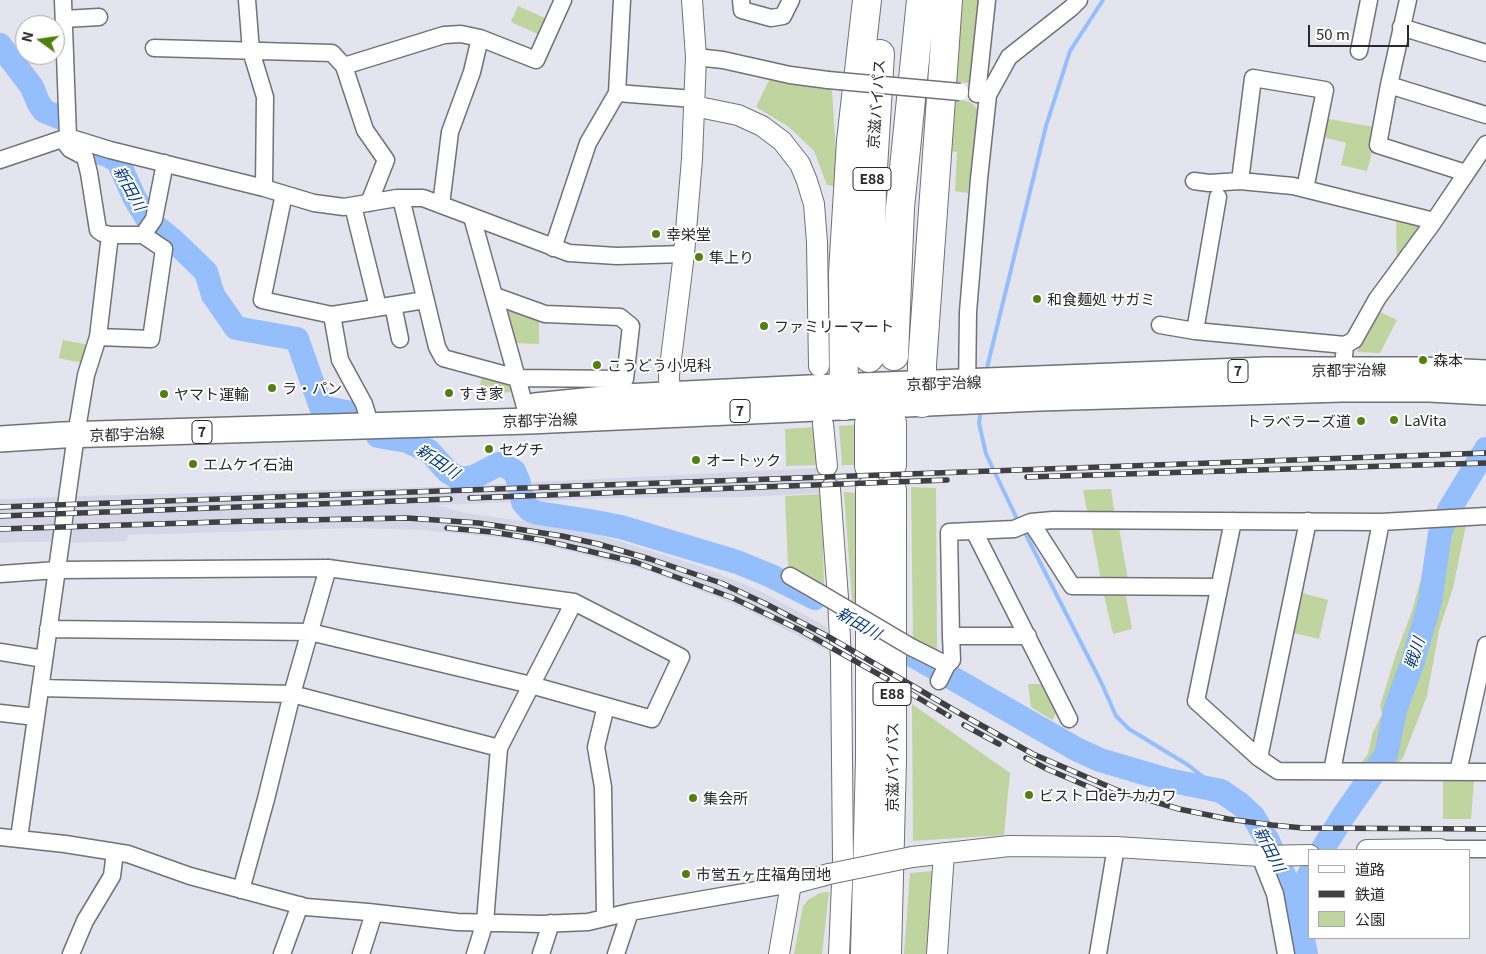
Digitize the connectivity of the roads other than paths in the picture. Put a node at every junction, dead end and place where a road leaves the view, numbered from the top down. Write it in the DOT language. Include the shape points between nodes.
graph roads {
  1 [pos="63,0"];
  2 [pos="247,0"];
  3 [pos="563,0"];
  4 [pos="622,0"];
  5 [pos="692,0"];
  6 [pos="741,0"];
  7 [pos="791,0"];
  8 [pos="867,0"];
  9 [pos="884,0"];
  10 [pos="921,0"];
  11 [pos="948,0"];
  12 [pos="987,0"];
  13 [pos="1079,0"];
  14 [pos="1369,0"];
  15 [pos="1408,0"];
  16 [pos="64,15"];
  17 [pos="99,17"];
  18 [pos="65,19"];
  19 [pos="1401,27"];
  20 [pos="480,38"];
  21 [pos="154,48"];
  22 [pos="251,51"];
  23 [pos="1358,51"];
  24 [pos="1486,53"];
  25 [pos="696,57"];
  26 [pos="64,65"];
  27 [pos="344,66"];
  28 [pos="1389,85"];
  29 [pos="617,93"];
  30 [pos="982,94"];
  31 [pos="694,102"];
  32 [pos="1486,115"];
  33 [pos="65,138"];
  34 [pos="1486,144"];
  35 [pos="0,160"];
  36 [pos="164,163"];
  37 [pos="1466,174"];
  38 [pos="1194,181"];
  39 [pos="1240,182"];
  40 [pos="264,188"];
  41 [pos="1305,189"];
  42 [pos="284,194"];
  43 [pos="1218,197"];
  44 [pos="401,198"];
  45 [pos="361,204"];
  46 [pos="441,204"];
  47 [pos="472,217"];
  48 [pos="1434,220"];
  49 [pos="148,228"];
  50 [pos="110,234"];
  51 [pos="553,248"];
  52 [pos="684,254"];
  53 [pos="495,296"];
  54 [pos="425,300"];
  55 [pos="386,306"];
  56 [pos="332,315"];
  57 [pos="1160,325"];
  58 [pos="1195,331"];
  59 [pos="98,337"];
  60 [pos="400,339"];
  61 [pos="1345,345"];
  62 [pos="818,366"];
  63 [pos="1486,373"];
  64 [pos="517,378"];
  65 [pos="1342,380"];
  66 [pos="978,391"];
  67 [pos="1486,392"];
  68 [pos="921,393"];
  69 [pos="844,396"];
  70 [pos="669,405"];
  71 [pos="527,414"];
  72 [pos="880,423"];
  73 [pos="823,424"];
  74 [pos="371,427"];
  75 [pos="76,436"];
  76 [pos="0,439"];
  77 [pos="827,466"];
  78 [pos="881,478"];
  79 [pos="830,489"];
  80 [pos="1486,516"];
  81 [pos="1233,521"];
  82 [pos="1308,521"];
  83 [pos="1381,522"];
  84 [pos="1023,525"];
  85 [pos="974,530"];
  86 [pos="328,568"];
  87 [pos="57,570"];
  88 [pos="0,574"];
  89 [pos="790,576"];
  90 [pos="1219,587"];
  91 [pos="574,602"];
  92 [pos="48,629"];
  93 [pos="310,632"];
  94 [pos="951,636"];
  95 [pos="1028,636"];
  96 [pos="1486,645"];
  97 [pos="0,652"];
  98 [pos="44,659"];
  99 [pos="531,685"];
  100 [pos="40,688"];
  101 [pos="292,694"];
  102 [pos="606,706"];
  103 [pos="0,713"];
  104 [pos="36,717"];
  105 [pos="1069,719"];
  106 [pos="499,748"];
  107 [pos="1259,758"];
  108 [pos="1332,771"];
  109 [pos="1458,772"];
  110 [pos="1486,772"];
  111 [pos="0,837"];
  112 [pos="19,838"];
  113 [pos="1116,847"];
  114 [pos="1486,848"];
  115 [pos="1440,849"];
  116 [pos="115,852"];
  117 [pos="944,853"];
  118 [pos="1308,855"];
  119 [pos="1269,856"];
  120 [pos="791,884"];
  121 [pos="241,890"];
  122 [pos="300,905"];
  123 [pos="630,912"];
  124 [pos="374,913"];
  125 [pos="605,917"];
  126 [pos="485,922"];
  127 [pos="551,923"];
  128 [pos="71,954"];
  129 [pos="282,954"];
  130 [pos="362,954"];
  131 [pos="475,954"];
  132 [pos="541,954"];
  133 [pos="616,954"];
  134 [pos="779,954"];
  135 [pos="839,954"];
  136 [pos="865,954"];
  137 [pos="887,954"];
  138 [pos="937,954"];
  139 [pos="1098,954"];
  140 [pos="1286,954"];
  1 -- 16 [label="street"];
  2 -- 22 [label="street"];
  3 -- 20 [label="street" via="536,60"];
  4 -- 29 [label="street"];
  5 -- 25 [label="street"];
  6 -- 7 [label="street" via="742,10 771,18 783,16"];
  8 -- 69 [label="highway" via="851,141 843,273"];
  9 -- 10 [label="highway, 京滋バイパス / E88" via="872,185 882,357"];
  11 -- 68 [label="highway"];
  12 -- 30 [label="street"];
  13 -- 30 [label="street" via="1009,57"];
  14 -- 23 [label="street"];
  15 -- 19 [label="street"];
  17 -- 18 [label="street"];
  19 -- 24 [label="street"];
  19 -- 28 [label="street"];
  20 -- 27 [label="street" via="444,35"];
  20 -- 46 [label="street" via="472,72 450,132"];
  21 -- 22 [label="street"];
  22 -- 27 [label="street" via="332,53"];
  22 -- 40 [label="street" via="265,97"];
  25 -- 30 [label="street, bridge" via="828,80"];
  25 -- 31 [label="street"];
  26 -- 33 [label="street"];
  27 -- 45 [label="street" via="365,130 386,160"];
  28 -- 32 [label="street"];
  28 -- 37 [label="street" via="1378,145"];
  29 -- 31 [label="street"];
  29 -- 51 [label="street" via="588,143"];
  30 -- 66 [label="street" via="969,303"];
  31 -- 52 [label="street"];
  31 -- 62 [label="street" via="762,126 782,141 800,164 814,204"];
  33 -- 35 [label="street"];
  33 -- 36 [label="street"];
  33 -- 50 [label="street" via="70,149 85,157 98,230"];
  34 -- 37 [label="street"];
  36 -- 40 [label="street"];
  36 -- 49 [label="street"];
  37 -- 48 [label="street"];
  38 -- 39 [label="street"];
  39 -- 41 [label="street"];
  39 -- 41 [label="street" via="1253,78 1325,90"];
  40 -- 42 [label="street"];
  41 -- 48 [label="street"];
  42 -- 45 [label="street" via="344,207"];
  42 -- 56 [label="street" via="262,300"];
  43 -- 58 [label="street"];
  44 -- 45 [label="street"];
  44 -- 46 [label="street" via="423,198"];
  44 -- 54 [label="street"];
  45 -- 55 [label="street"];
  46 -- 47 [label="street"];
  47 -- 51 [label="street"];
  47 -- 53 [label="street"];
  48 -- 61 [label="street" via="1377,299 1354,340"];
  49 -- 50 [label="street"];
  49 -- 59 [label="street" via="164,249 151,340"];
  50 -- 59 [label="street"];
  51 -- 52 [label="street" via="569,253 617,256"];
  52 -- 70 [label="street" via="669,375"];
  53 -- 64 [label="street"];
  53 -- 64 [label="street" via="545,314 620,316 631,326 625,379"];
  54 -- 55 [label="street"];
  54 -- 64 [label="street" via="443,358"];
  55 -- 56 [label="street"];
  55 -- 60 [label="street"];
  56 -- 74 [label="street" via="340,360 364,404"];
  57 -- 58 [label="street"];
  58 -- 61 [label="street"];
  59 -- 75 [label="street" via="86,375"];
  61 -- 65 [label="street"];
  63 -- 65 [label="main road, 京都宇治線 / 7" via="1422,370"];
  64 -- 71 [label="street"];
  65 -- 66 [label="main road, 京都宇治線 / 7"];
  65 -- 67 [label="main road, 京都宇治線 / 7"];
  66 -- 68 [label="main road, 京都宇治線 / 7"];
  68 -- 69 [label="main road, 京都宇治線 / 7"];
  69 -- 70 [label="main road, 京都宇治線 / 7"];
  70 -- 71 [label="main road, 京都宇治線 / 7"];
  71 -- 74 [label="main road, 京都宇治線 / 7"];
  72 -- 78 [label="highway, 京滋バイパス / E88"];
  73 -- 77 [label="street"];
  74 -- 75 [label="main road, 京都宇治線 / 7"];
  75 -- 76 [label="main road, 京都宇治線 / 7"];
  75 -- 87 [label="street"];
  78 -- 136 [label="highway, 京滋バイパス / E88"];
  78 -- 137 [label="highway, 京滋バイパス / E88" via="892,786"];
  79 -- 135 [label="street" via="841,660 843,860"];
  80 -- 83 [label="street"];
  81 -- 82 [label="street"];
  81 -- 84 [label="street" via="1053,520"];
  81 -- 90 [label="street"];
  82 -- 83 [label="street"];
  82 -- 107 [label="street"];
  83 -- 108 [label="street"];
  84 -- 85 [label="street"];
  84 -- 90 [label="street" via="1072,586"];
  85 -- 94 [label="street" via="949,532"];
  85 -- 95 [label="street"];
  86 -- 87 [label="street"];
  86 -- 91 [label="street"];
  86 -- 93 [label="street"];
  87 -- 88 [label="street"];
  87 -- 92 [label="street"];
  89 -- 94 [label="street, bridge" via="911,647 944,671 952,660"];
  90 -- 107 [label="street" via="1196,701"];
  91 -- 99 [label="street"];
  91 -- 102 [label="street" via="681,657 652,719"];
  92 -- 93 [label="street"];
  92 -- 98 [label="street"];
  93 -- 99 [label="street"];
  93 -- 101 [label="street"];
  94 -- 95 [label="street"];
  95 -- 105 [label="street"];
  96 -- 109 [label="street"];
  97 -- 98 [label="street"];
  98 -- 100 [label="street"];
  99 -- 102 [label="street"];
  99 -- 106 [label="street"];
  100 -- 101 [label="street"];
  100 -- 104 [label="street"];
  101 -- 106 [label="street"];
  101 -- 121 [label="street"];
  102 -- 125 [label="street" via="596,747 603,787"];
  103 -- 104 [label="street"];
  104 -- 112 [label="street"];
  106 -- 126 [label="street"];
  107 -- 108 [label="street" via="1278,771"];
  108 -- 109 [label="street"];
  109 -- 110 [label="street"];
  111 -- 112 [label="street"];
  112 -- 116 [label="street"];
  113 -- 117 [label="street" via="1009,846"];
  113 -- 119 [label="street"];
  113 -- 139 [label="street"];
  114 -- 115 [label="street"];
  116 -- 121 [label="street"];
  116 -- 128 [label="street" via="112,876 85,921"];
  117 -- 120 [label="street, bridge"];
  117 -- 138 [label="street"];
  118 -- 119 [label="street"];
  119 -- 140 [label="street"];
  120 -- 123 [label="street"];
  120 -- 134 [label="street"];
  121 -- 122 [label="street"];
  122 -- 124 [label="street"];
  122 -- 129 [label="street"];
  123 -- 125 [label="street"];
  123 -- 133 [label="street"];
  124 -- 126 [label="street"];
  124 -- 130 [label="street"];
  125 -- 127 [label="street" via="588,922"];
  126 -- 127 [label="street"];
  126 -- 131 [label="street"];
  127 -- 132 [label="street"];
}
